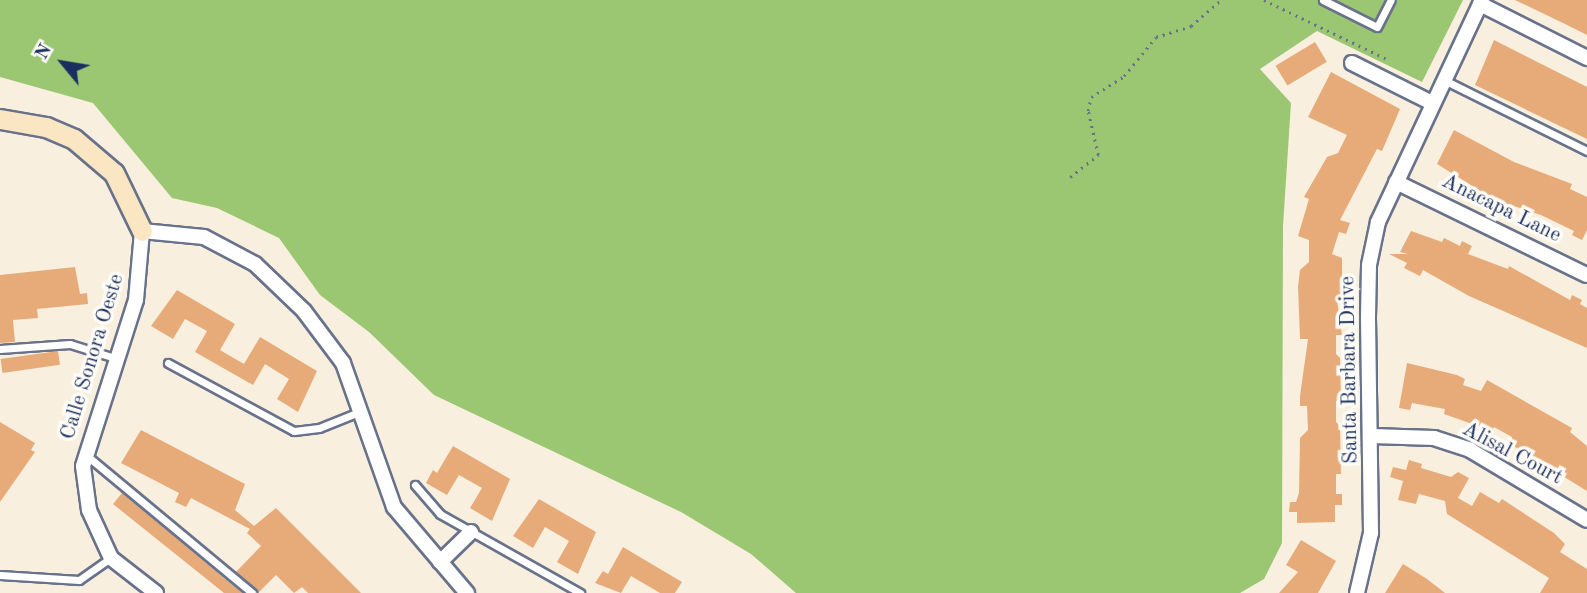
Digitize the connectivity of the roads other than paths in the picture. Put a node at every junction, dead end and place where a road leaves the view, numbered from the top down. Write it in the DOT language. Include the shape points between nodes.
graph roads {
  1 [pos="1323,0"];
  2 [pos="1391,0"];
  3 [pos="1481,2"];
  4 [pos="1587,58"];
  5 [pos="1352,63"];
  6 [pos="1444,80"];
  7 [pos="1432,103"];
  8 [pos="0,119"];
  9 [pos="1587,151"];
  10 [pos="1396,182"];
  11 [pos="142,231"];
  12 [pos="1587,275"];
  13 [pos="0,349"];
  14 [pos="115,358"];
  15 [pos="168,363"];
  16 [pos="359,412"];
  17 [pos="1372,436"];
  18 [pos="85,455"];
  19 [pos="415,485"];
  20 [pos="1587,520"];
  21 [pos="471,532"];
  22 [pos="111,558"];
  23 [pos="440,562"];
  24 [pos="0,575"];
  25 [pos="156,593"];
  26 [pos="252,593"];
  27 [pos="467,593"];
  28 [pos="580,593"];
  29 [pos="1357,593"];
  1 -- 2 [label="lane" via="1377,27"];
  3 -- 4 [label="street"];
  3 -- 6 [label="street, Santa Barbara Drive"];
  5 -- 7 [label="street"];
  6 -- 7 [label="street, Santa Barbara Drive"];
  6 -- 9 [label="lane"];
  7 -- 10 [label="street, Santa Barbara Drive"];
  8 -- 11 [label="street" via="46,127 74,139 114,173"];
  10 -- 12 [label="street, Anacapa Lane"];
  10 -- 17 [label="street, Santa Barbara Drive" via="1378,222 1369,265"];
  11 -- 14 [label="street, Calle Sonora Oeste" via="136,300"];
  11 -- 16 [label="street" via="204,237 255,264 304,311 343,363"];
  13 -- 14 [label="lane" via="70,344"];
  14 -- 18 [label="street, Calle Sonora Oeste"];
  15 -- 16 [label="lane" via="294,431 319,428"];
  16 -- 23 [label="street" via="394,507"];
  17 -- 20 [label="street, Alisal Court" via="1434,438 1470,450"];
  17 -- 29 [label="street, Santa Barbara Drive" via="1371,533"];
  18 -- 22 [label="street, Calle Sonora Oeste" via="89,510"];
  18 -- 26 [label="lane"];
  19 -- 21 [label="lane" via="431,507"];
  21 -- 23 [label="street"];
  21 -- 28 [label="lane"];
  22 -- 24 [label="lane" via="79,580"];
  22 -- 25 [label="street, Calle Sonora Oeste"];
  23 -- 27 [label="street"];
}
